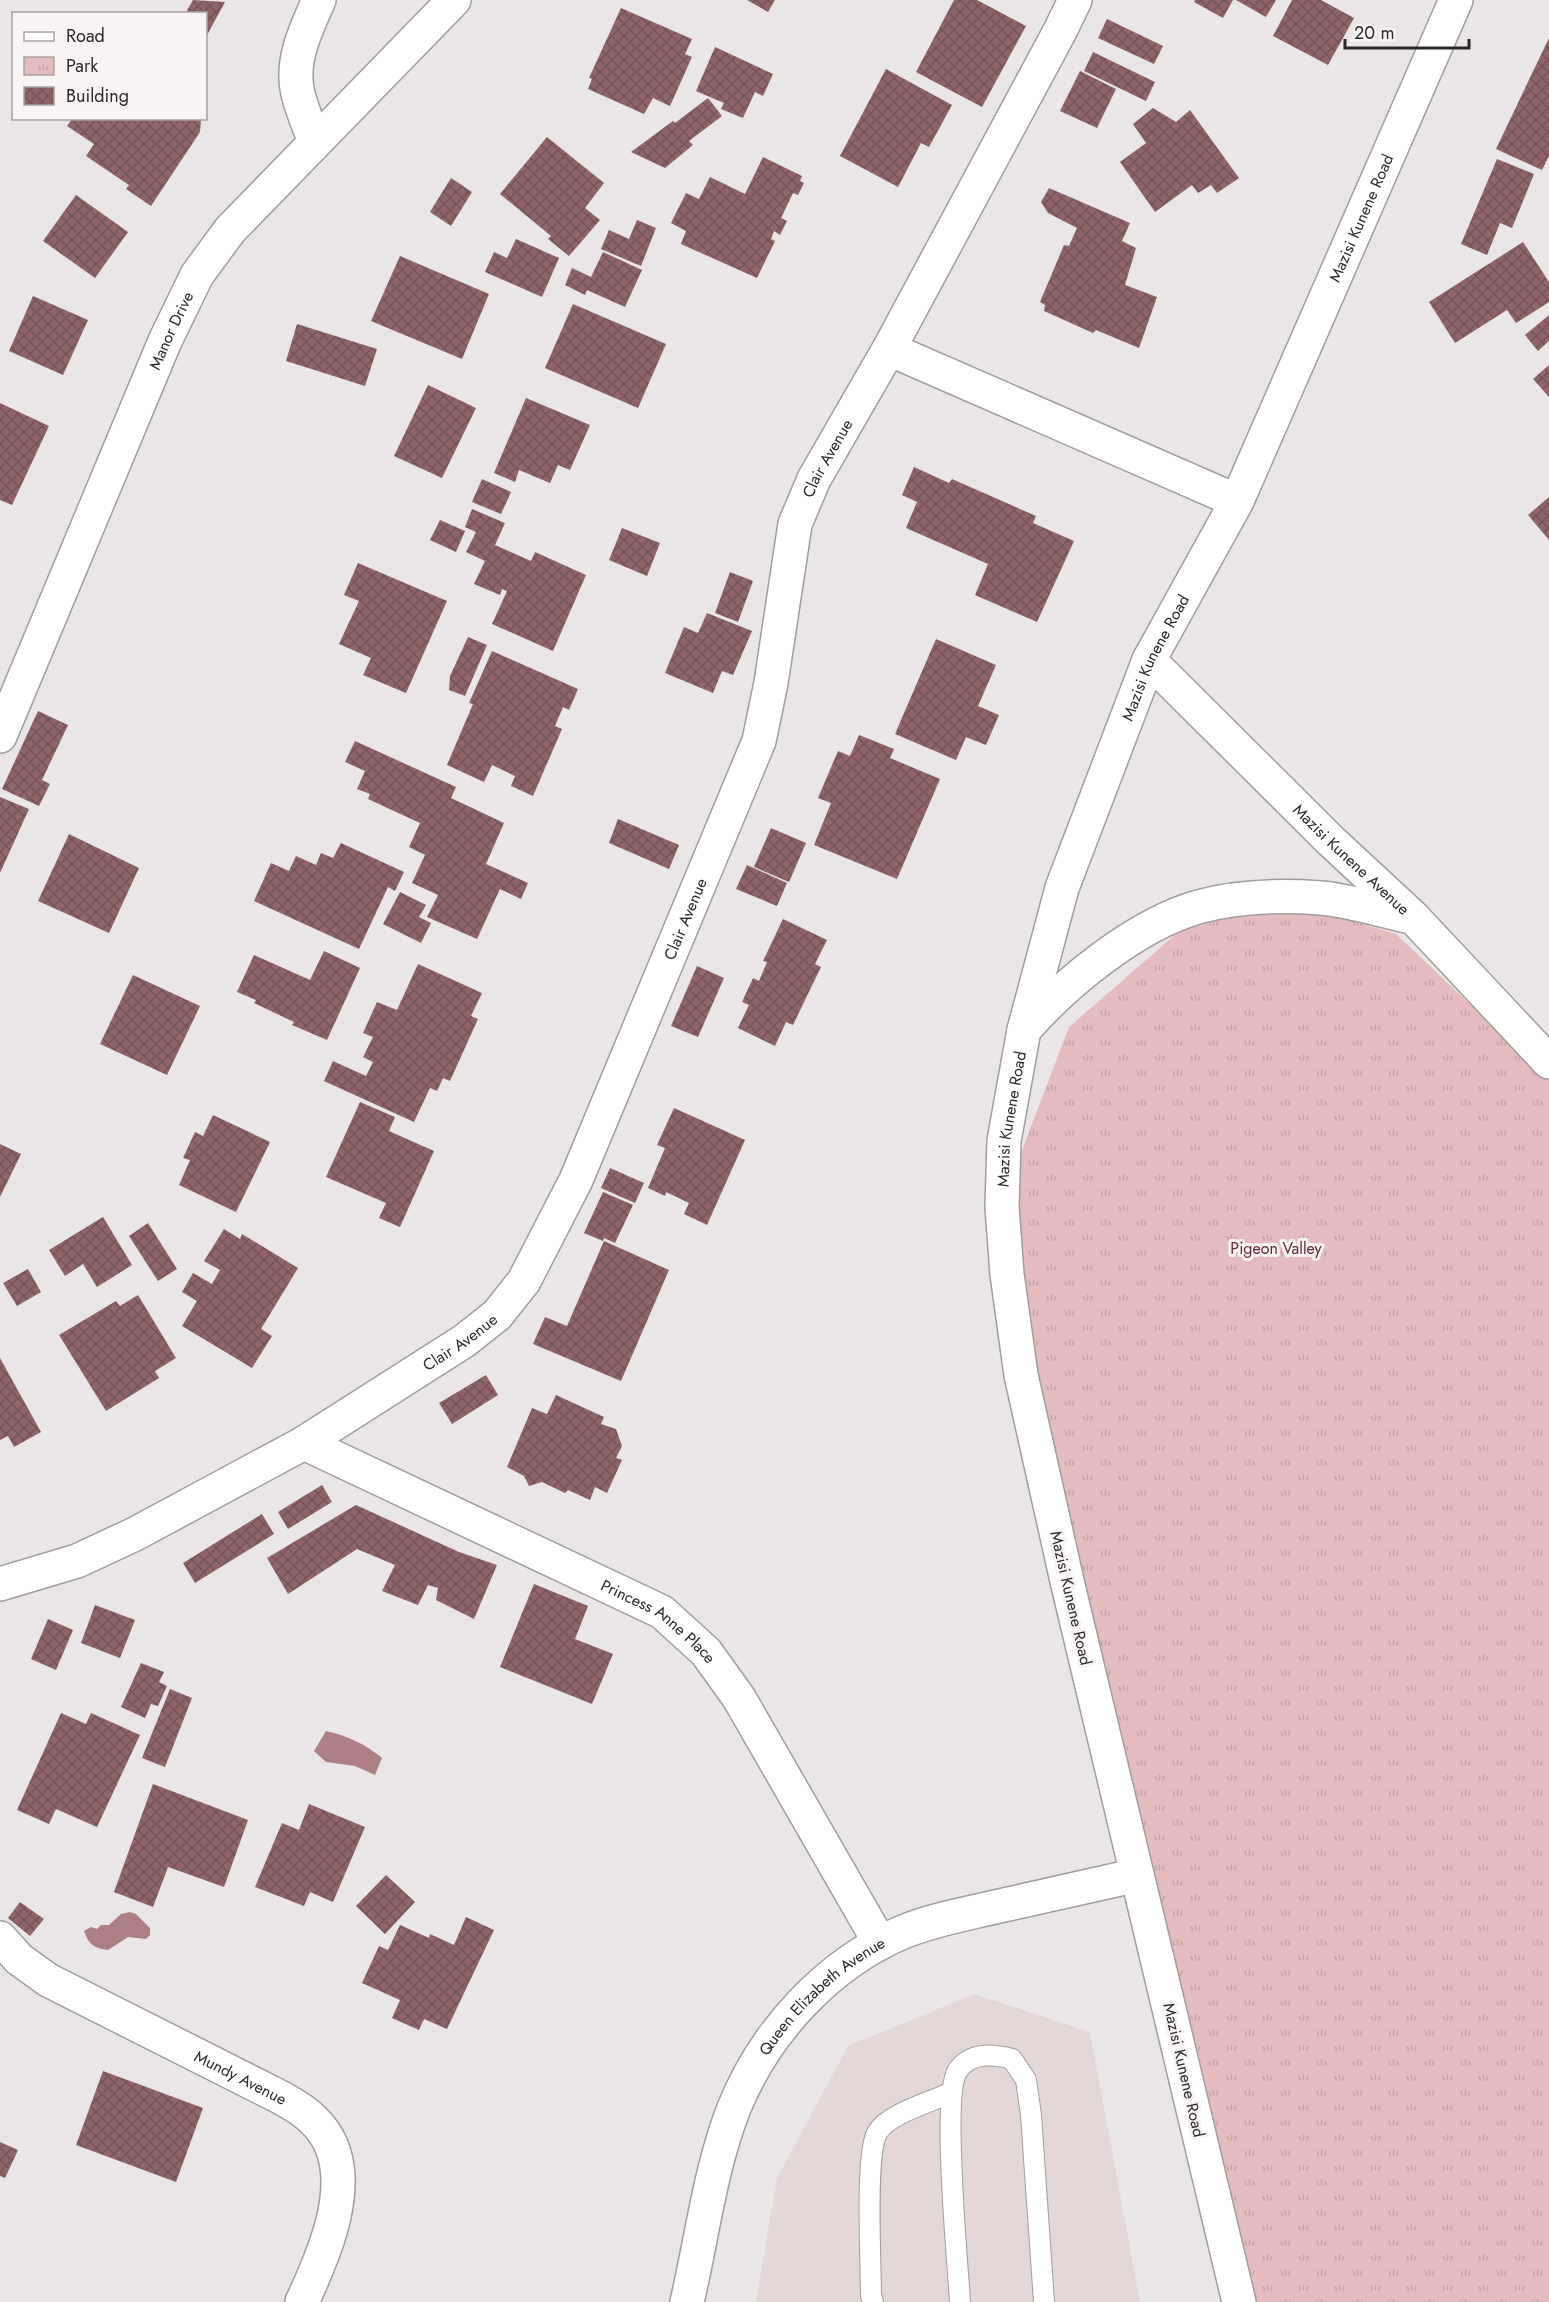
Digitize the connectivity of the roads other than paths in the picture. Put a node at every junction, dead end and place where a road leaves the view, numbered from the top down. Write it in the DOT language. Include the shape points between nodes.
graph roads {
  1 [pos="319,0"];
  2 [pos="454,0"];
  3 [pos="1075,0"];
  4 [pos="1456,0"];
  5 [pos="315,142"];
  6 [pos="889,349"];
  7 [pos="1237,501"];
  8 [pos="1149,660"];
  9 [pos="0,736"];
  10 [pos="1413,917"];
  11 [pos="1024,1030"];
  12 [pos="1549,1062"];
  13 [pos="304,1443"];
  14 [pos="0,1584"];
  15 [pos="1137,1875"];
  16 [pos="0,1938"];
  17 [pos="880,1943"];
  18 [pos="950,2093"];
  19 [pos="302,2302"];
  20 [pos="687,2302"];
  21 [pos="873,2302"];
  22 [pos="960,2302"];
  23 [pos="1044,2302"];
  24 [pos="1239,2302"];
  1 -- 5 [label="street" via="304,31 296,64 297,92"];
  2 -- 5 [label="street, Manor Drive"];
  3 -- 6 [label="street, Clair Avenue"];
  4 -- 7 [label="street, Mazisi Kunene Road"];
  5 -- 9 [label="street, Manor Drive" via="230,230 197,275 165,341"];
  6 -- 7 [label="street"];
  6 -- 13 [label="street, Clair Avenue" via="814,479 795,524 759,741 576,1180 524,1281 497,1314 464,1341"];
  7 -- 8 [label="street, Mazisi Kunene Road"];
  8 -- 10 [label="street, Mazisi Kunene Avenue"];
  8 -- 11 [label="street, Mazisi Kunene Road" via="1062,888"];
  10 -- 11 [label="street" via="1323,898 1249,897 1198,908 1145,930 1106,957 1046,1005"];
  10 -- 12 [label="street, Mazisi Kunene Avenue"];
  11 -- 15 [label="street, Mazisi Kunene Road" via="1004,1141 1002,1207 1007,1274 1021,1375"];
  13 -- 14 [label="street, Clair Avenue" via="135,1534 77,1560"];
  13 -- 17 [label="street, Princess Anne Place" via="662,1612 706,1652 739,1698"];
  15 -- 17 [label="street, Queen Elizabeth Avenue" via="961,1915"];
  15 -- 24 [label="street, Mazisi Kunene Road"];
  16 -- 19 [label="street, Mundy Avenue" via="19,1959 48,1980 276,2095 303,2110 324,2131 336,2160 339,2189 322,2254"];
  17 -- 20 [label="street, Queen Elizabeth Avenue" via="812,1992 777,2031 749,2075 718,2157"];
  18 -- 21 [label="lane" via="891,2119 877,2133 871,2160"];
  18 -- 22 [label="lane"];
  18 -- 23 [label="lane" via="957,2071 970,2059 990,2054 1011,2059 1026,2080"];
}
